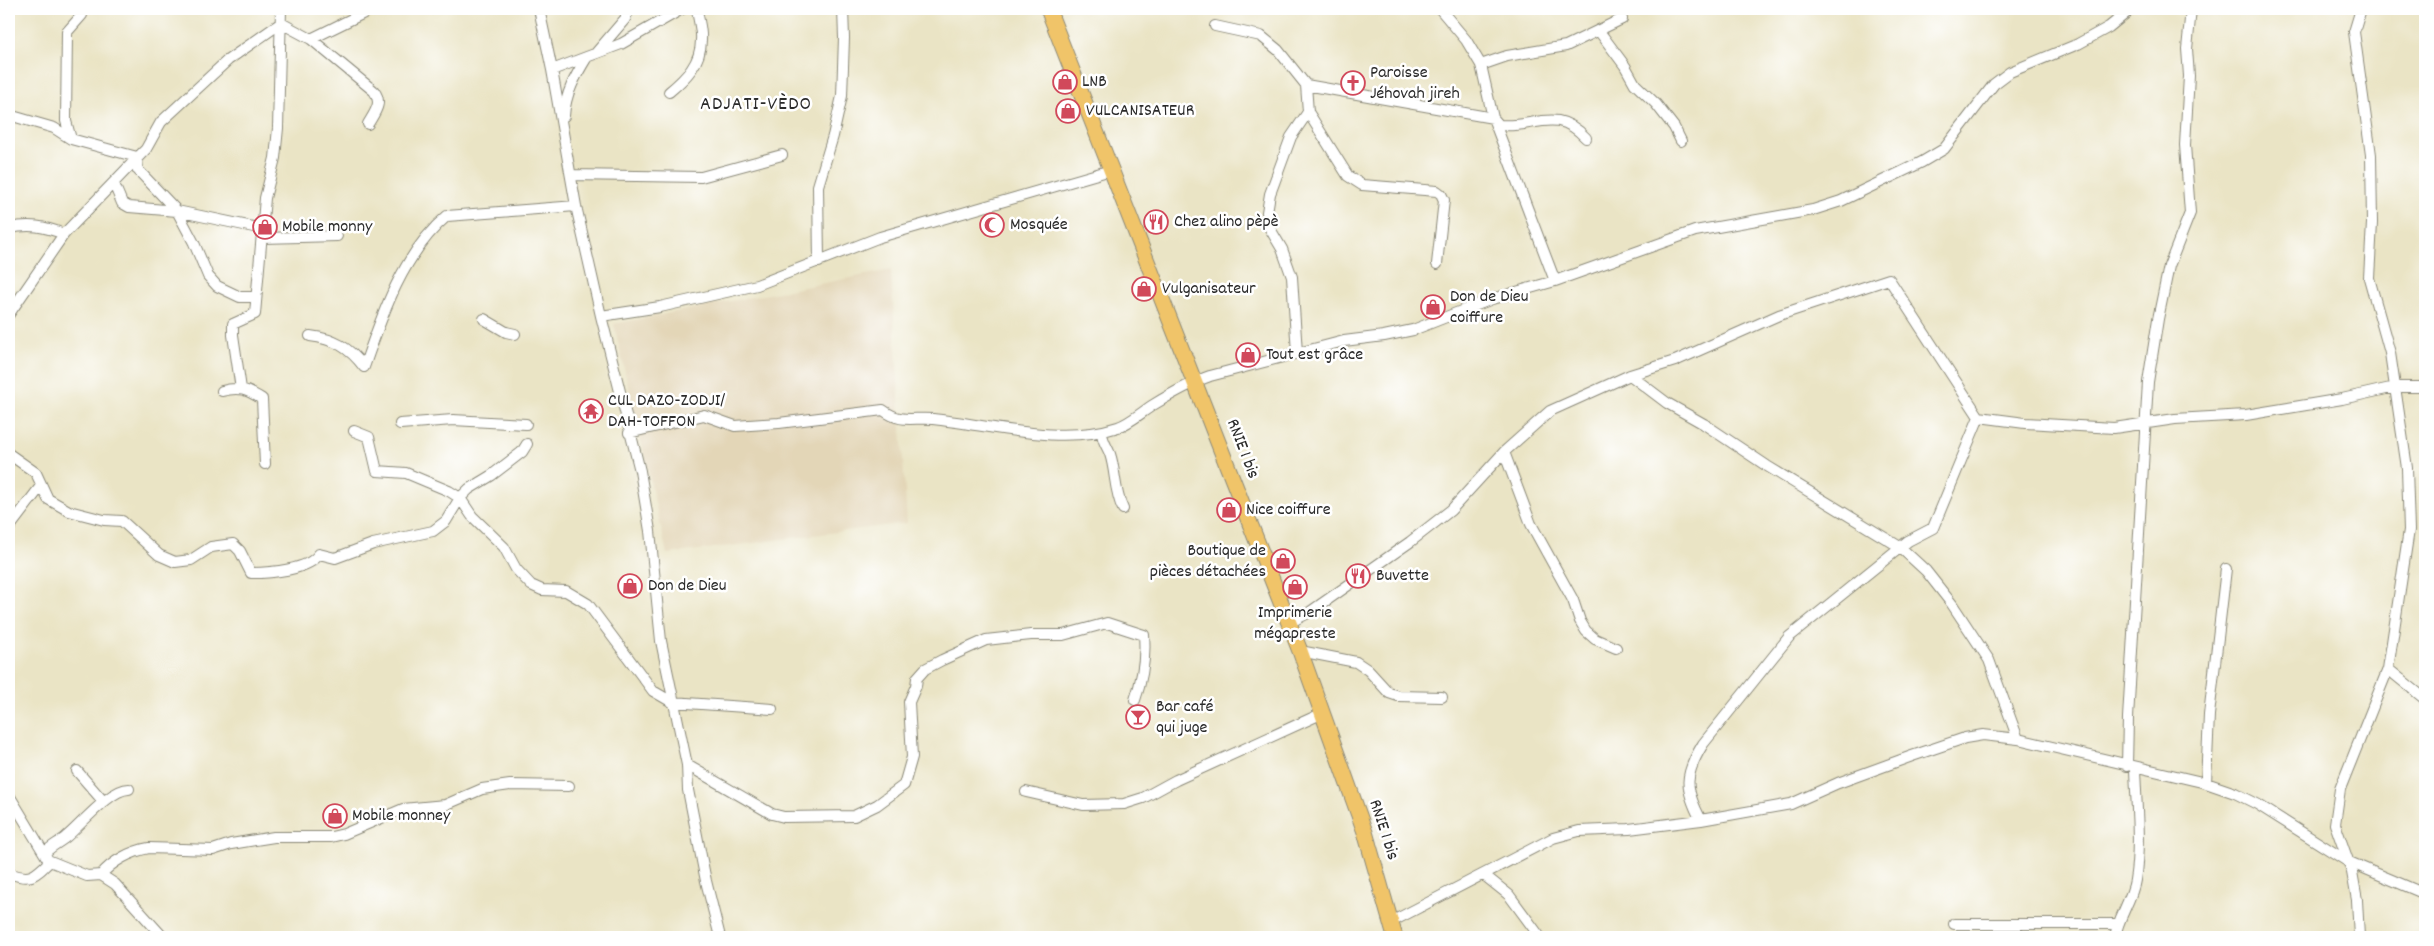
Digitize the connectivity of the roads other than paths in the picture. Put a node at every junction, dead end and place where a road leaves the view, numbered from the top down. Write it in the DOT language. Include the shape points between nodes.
graph roads {
  1 [pos="83,9"];
  2 [pos="281,9"];
  3 [pos="372,9"];
  4 [pos="539,9"];
  5 [pos="629,9"];
  6 [pos="682,9"];
  7 [pos="697,9"];
  8 [pos="842,9"];
  9 [pos="1048,9"];
  10 [pos="1440,9"];
  11 [pos="2130,9"];
  12 [pos="2191,9"];
  13 [pos="2361,9"];
  14 [pos="1622,19"];
  15 [pos="281,23"];
  16 [pos="1215,26"];
  17 [pos="1599,31"];
  18 [pos="311,39"];
  19 [pos="591,55"];
  20 [pos="1481,65"];
  21 [pos="552,70"];
  22 [pos="1306,85"];
  23 [pos="669,92"];
  24 [pos="1308,112"];
  25 [pos="9,115"];
  26 [pos="1493,118"];
  27 [pos="368,124"];
  28 [pos="564,132"];
  29 [pos="1586,138"];
  30 [pos="72,139"];
  31 [pos="1681,141"];
  32 [pos="782,154"];
  33 [pos="137,157"];
  34 [pos="1111,170"];
  35 [pos="571,174"];
  36 [pos="114,184"];
  37 [pos="576,206"];
  38 [pos="177,210"];
  39 [pos="9,228"];
  40 [pos="263,233"];
  41 [pos="64,234"];
  42 [pos="337,236"];
  43 [pos="819,262"];
  44 [pos="1437,264"];
  45 [pos="1555,281"];
  46 [pos="256,297"];
  47 [pos="9,314"];
  48 [pos="601,316"];
  49 [pos="484,319"];
  50 [pos="515,334"];
  51 [pos="310,336"];
  52 [pos="1296,353"];
  53 [pos="1630,375"];
  54 [pos="1195,381"];
  55 [pos="2395,387"];
  56 [pos="2425,388"];
  57 [pos="241,389"];
  58 [pos="222,391"];
  59 [pos="1978,417"];
  60 [pos="400,424"];
  61 [pos="526,424"];
  62 [pos="2145,424"];
  63 [pos="354,431"];
  64 [pos="1102,432"];
  65 [pos="629,433"];
  66 [pos="527,444"];
  67 [pos="1504,452"];
  68 [pos="9,454"];
  69 [pos="265,464"];
  70 [pos="41,486"];
  71 [pos="460,498"];
  72 [pos="1123,508"];
  73 [pos="9,528"];
  74 [pos="1900,547"];
  75 [pos="2226,569"];
  76 [pos="1290,623"];
  77 [pos="1616,648"];
  78 [pos="1300,651"];
  79 [pos="2388,669"];
  80 [pos="1442,697"];
  81 [pos="2425,699"];
  82 [pos="1135,700"];
  83 [pos="672,702"];
  84 [pos="772,709"];
  85 [pos="1323,713"];
  86 [pos="2018,739"];
  87 [pos="687,765"];
  88 [pos="2131,767"];
  89 [pos="77,771"];
  90 [pos="2206,784"];
  91 [pos="569,786"];
  92 [pos="129,789"];
  93 [pos="1026,792"];
  94 [pos="9,795"];
  95 [pos="103,801"];
  96 [pos="1701,820"];
  97 [pos="47,857"];
  98 [pos="2347,861"];
  99 [pos="9,873"];
  100 [pos="101,875"];
  101 [pos="1484,875"];
  102 [pos="2425,894"];
  103 [pos="1391,922"];
  104 [pos="1954,924"];
  105 [pos="2117,924"];
  106 [pos="163,937"];
  107 [pos="720,937"];
  108 [pos="1395,937"];
  109 [pos="1540,937"];
  110 [pos="2115,937"];
  111 [pos="2359,937"];
  1 -- 30 [label="street" via="82,15 67,32 66,121"];
  2 -- 15 [label="street"];
  3 -- 18 [label="street"];
  4 -- 21 [label="street"];
  5 -- 19 [label="street" via="625,18"];
  6 -- 19 [label="street" via="621,44"];
  7 -- 23 [label="street" via="702,41 696,64"];
  8 -- 43 [label="street" via="842,96 834,136 818,186"];
  9 -- 34 [label="main road, RNIE 1 bis"];
  10 -- 20 [label="street" via="1466,40"];
  11 -- 45 [label="street" via="2110,27 2010,72 1994,84 1944,149 1842,200 1813,210 1695,231"];
  12 -- 62 [label="street" via="2185,145 2190,214 2169,266 2158,319"];
  13 -- 55 [label="street" via="2354,32 2371,154 2369,278 2390,353"];
  14 -- 17 [label="street"];
  15 -- 18 [label="street"];
  15 -- 33 [label="street" via="228,60 186,97 161,122 146,149"];
  15 -- 40 [label="street" via="278,128 275,158 265,198"];
  16 -- 22 [label="street" via="1261,36 1278,50"];
  17 -- 20 [label="street" via="1566,46 1507,56"];
  17 -- 31 [label="street" via="1635,84 1656,104"];
  18 -- 27 [label="street" via="374,91 379,103"];
  19 -- 21 [label="street"];
  19 -- 28 [label="street" via="573,81 565,107"];
  20 -- 26 [label="street"];
  21 -- 28 [label="street"];
  22 -- 24 [label="street"];
  22 -- 26 [label="street"];
  24 -- 44 [label="street" via="1348,176 1362,185 1442,194"];
  24 -- 52 [label="street" via="1290,137 1267,204 1269,227 1282,249 1292,277"];
  25 -- 30 [label="street" via="54,128"];
  26 -- 29 [label="street" via="1505,126 1552,120 1573,124"];
  26 -- 45 [label="street"];
  28 -- 35 [label="street"];
  30 -- 33 [label="street"];
  32 -- 35 [label="street" via="701,177"];
  33 -- 36 [label="street"];
  33 -- 38 [label="street" via="138,170"];
  34 -- 43 [label="street" via="880,237"];
  34 -- 54 [label="main road, RNIE 1 bis"];
  35 -- 37 [label="street"];
  36 -- 38 [label="street" via="122,204"];
  36 -- 41 [label="street"];
  37 -- 48 [label="street"];
  37 -- 51 [label="street" via="447,216 431,230 410,262 373,337 364,367 345,346 334,340"];
  38 -- 40 [label="street"];
  38 -- 46 [label="street" via="208,276 217,286 240,297"];
  39 -- 41 [label="street" via="26,224 45,226"];
  40 -- 42 [label="street"];
  40 -- 46 [label="street"];
  41 -- 47 [label="street"];
  43 -- 48 [label="street" via="757,285 660,307"];
  45 -- 52 [label="street" via="1492,299 1413,330 1344,341"];
  46 -- 57 [label="street" via="255,314 233,324"];
  48 -- 65 [label="street"];
  49 -- 50 [label="street"];
  52 -- 54 [label="street"];
  53 -- 59 [label="street" via="1675,362 1779,315 1889,279"];
  53 -- 67 [label="street" via="1550,411"];
  53 -- 74 [label="street" via="1767,466"];
  54 -- 64 [label="street" via="1120,426"];
  54 -- 76 [label="main road, RNIE 1 bis"];
  55 -- 56 [label="street"];
  55 -- 62 [label="street" via="2246,415"];
  55 -- 79 [label="street" via="2407,468 2409,530"];
  57 -- 58 [label="street" via="235,387"];
  57 -- 69 [label="street" via="262,400"];
  59 -- 62 [label="street" via="2114,428"];
  59 -- 74 [label="street" via="1933,528"];
  60 -- 61 [label="street" via="453,420"];
  62 -- 88 [label="street" via="2128,718"];
  63 -- 71 [label="street" via="369,437 377,471 406,473"];
  64 -- 65 [label="street" via="1046,434 931,419 904,420 883,410 735,426 704,415"];
  64 -- 72 [label="street" via="1110,455 1117,496"];
  65 -- 83 [label="street" via="650,530 661,641"];
  66 -- 71 [label="street" via="522,452"];
  67 -- 76 [label="street" via="1451,510 1410,542"];
  67 -- 77 [label="street" via="1531,524 1573,600 1580,621 1595,639"];
  68 -- 70 [label="street" via="36,473"];
  70 -- 71 [label="street" via="48,499 69,511 122,521 159,555 174,562 191,560 211,547 233,544 252,573 284,571 315,561 319,554 335,558 373,544 434,531 446,521"];
  70 -- 73 [label="street"];
  71 -- 83 [label="street" via="531,584 542,590 566,592 588,604 653,691"];
  74 -- 86 [label="street" via="1926,571 1952,604 1989,660"];
  74 -- 96 [label="street" via="1789,637 1704,744 1692,761 1688,779 1690,799"];
  75 -- 90 [label="street" via="2209,715"];
  76 -- 78 [label="main road, RNIE 1 bis"];
  78 -- 80 [label="street" via="1356,662 1389,693 1398,696"];
  78 -- 85 [label="main road, RNIE 1 bis"];
  79 -- 81 [label="street"];
  79 -- 98 [label="street" via="2337,802 2335,824"];
  82 -- 87 [label="street" via="1146,658 1144,635 1107,623 1063,635 1003,637 986,640 942,660 925,669 917,678 909,702 912,757 904,785 877,805 854,816 784,817 772,814"];
  83 -- 84 [label="street"];
  83 -- 87 [label="street"];
  85 -- 93 [label="street" via="1124,804 1083,805"];
  85 -- 103 [label="main road, RNIE 1 bis" via="1365,832"];
  86 -- 88 [label="street"];
  86 -- 96 [label="street" via="1983,735 1965,738 1838,783 1791,804"];
  87 -- 107 [label="street" via="690,799"];
  88 -- 90 [label="street"];
  88 -- 105 [label="street" via="2136,871 2131,896"];
  89 -- 95 [label="street"];
  90 -- 98 [label="street" via="2257,804"];
  91 -- 100 [label="street" via="510,785 482,789 445,805 403,809 330,837 274,837 213,850 138,850 109,865"];
  92 -- 95 [label="street" via="122,789"];
  94 -- 97 [label="street"];
  95 -- 97 [label="street" via="53,845"];
  96 -- 101 [label="street" via="1629,829 1578,831 1553,838"];
  97 -- 99 [label="street" via="37,875 23,879"];
  97 -- 100 [label="street" via="88,876"];
  98 -- 102 [label="street"];
  98 -- 111 [label="street" via="2352,872"];
  100 -- 106 [label="street" via="115,884"];
  101 -- 103 [label="street"];
  101 -- 109 [label="street" via="1508,895"];
  103 -- 108 [label="main road, RNIE 1 bis"];
  104 -- 105 [label="street"];
  105 -- 110 [label="street"];
}
